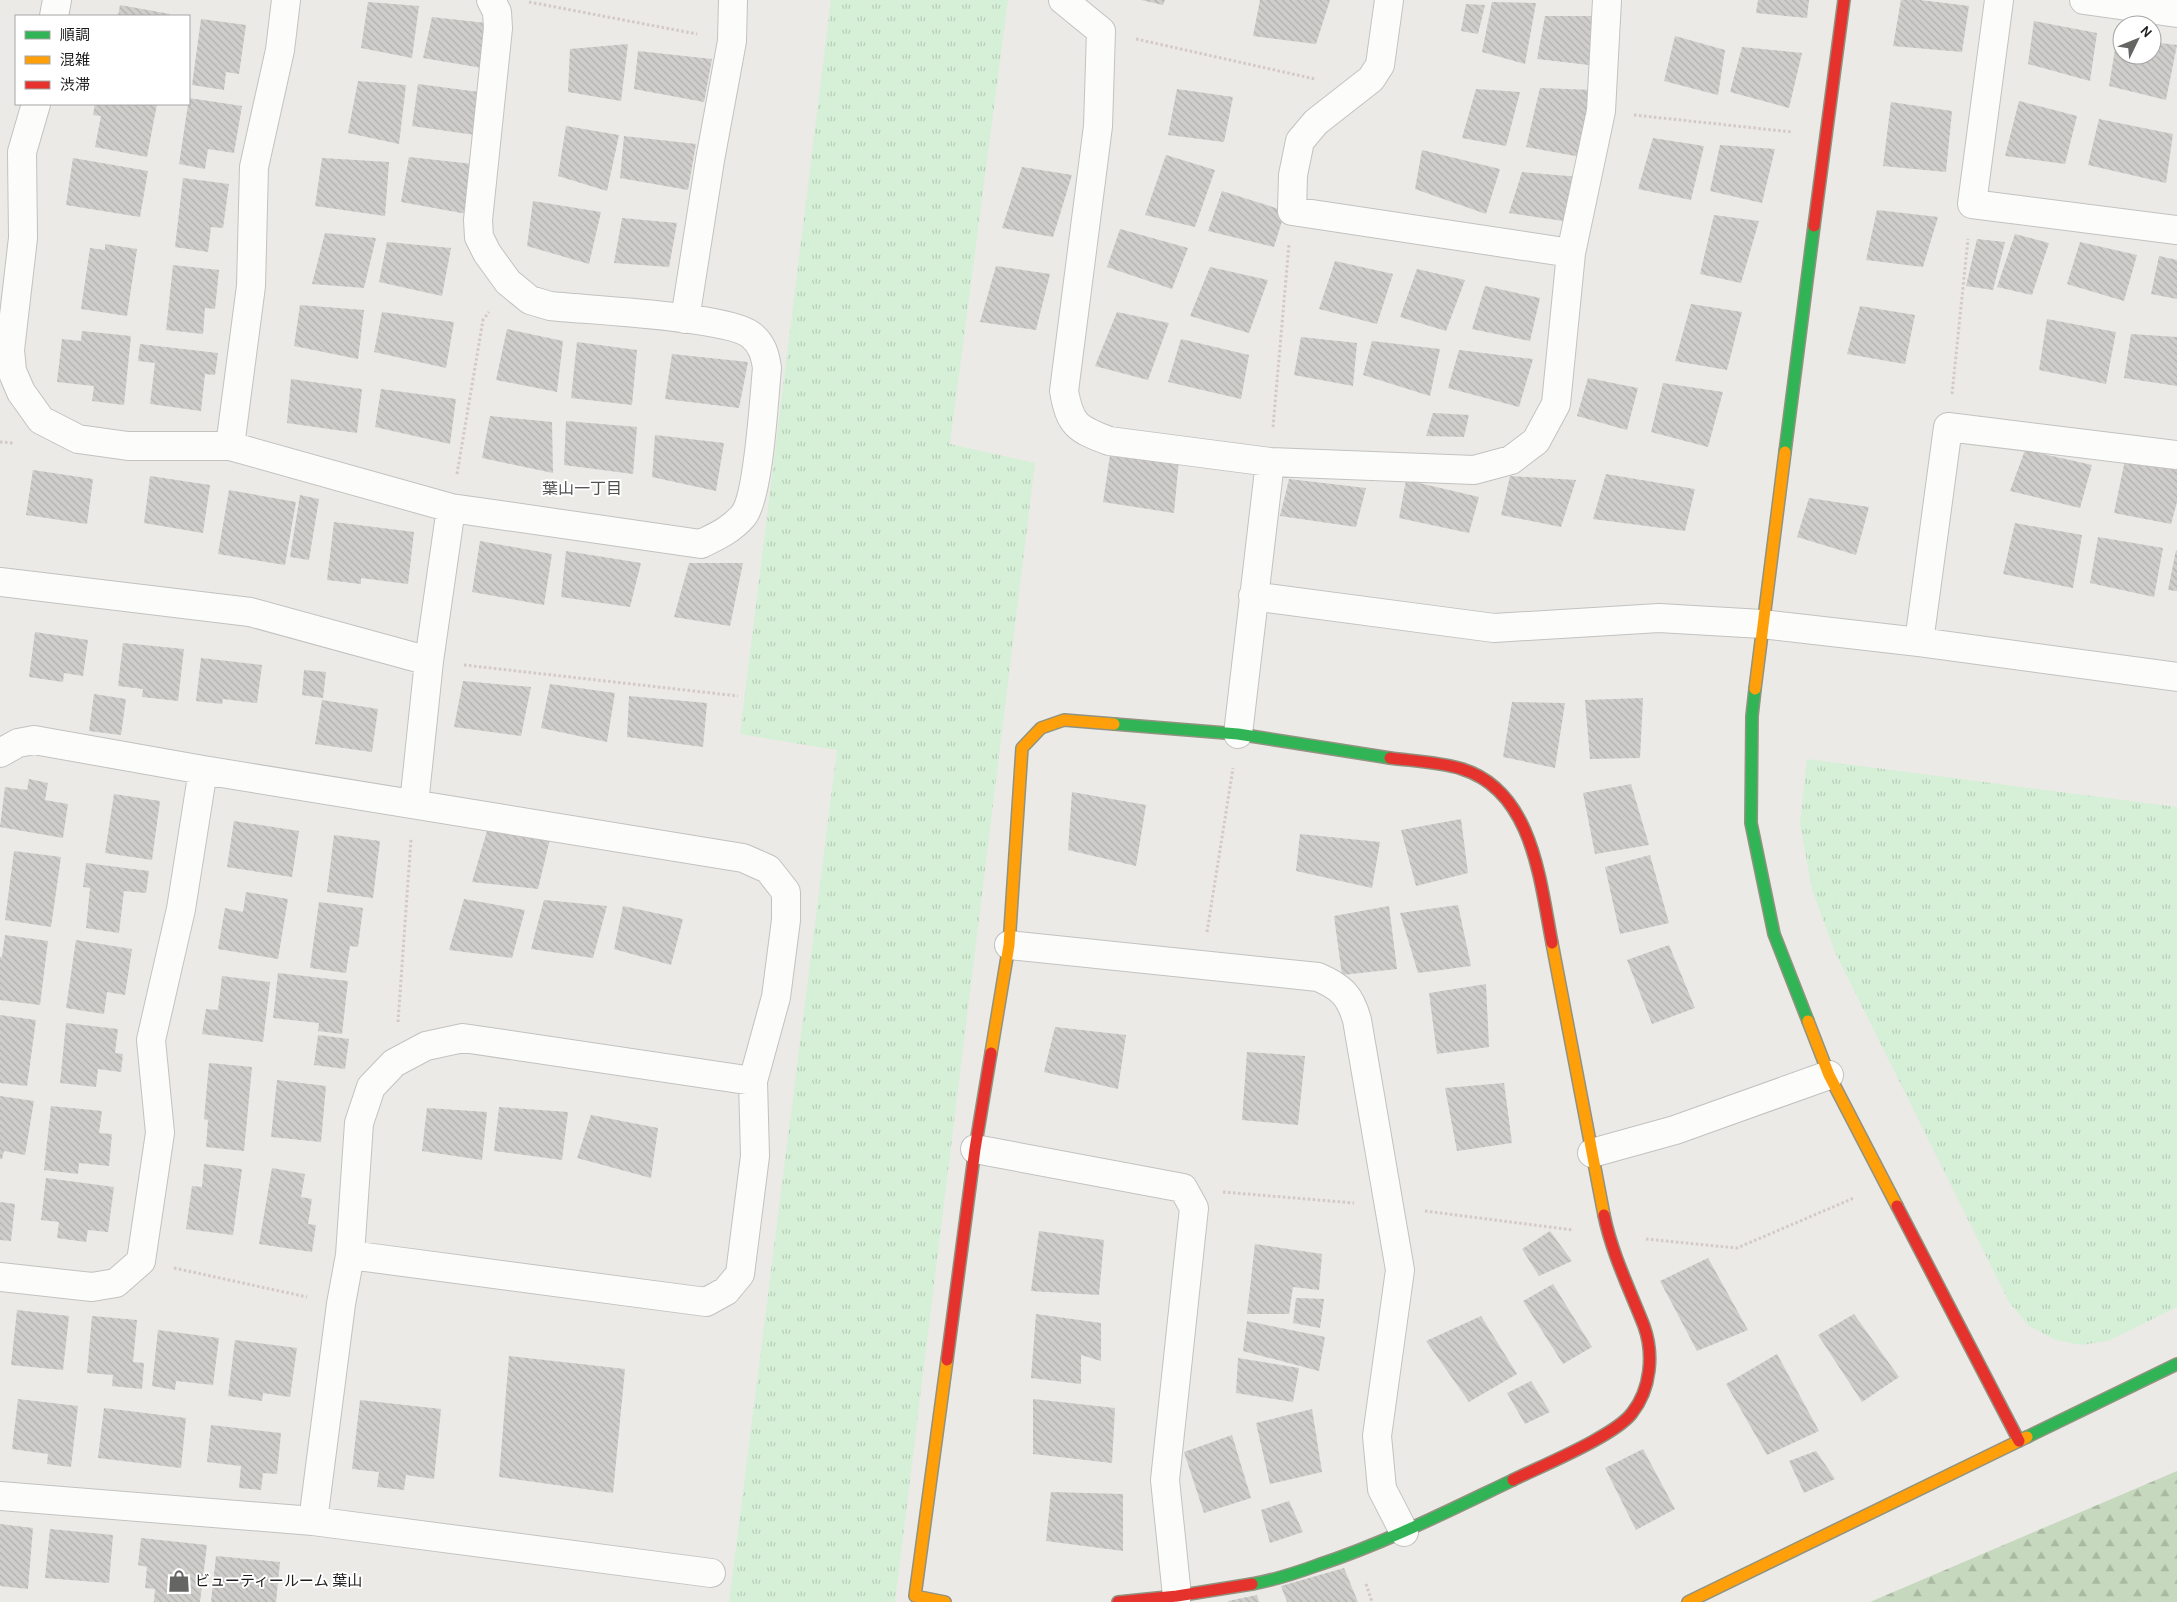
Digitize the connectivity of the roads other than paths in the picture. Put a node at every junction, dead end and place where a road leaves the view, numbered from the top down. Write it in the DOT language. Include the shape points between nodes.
graph roads {
  1 [pos="57,0"];
  2 [pos="286,0"];
  3 [pos="490,0"];
  4 [pos="733,0"];
  5 [pos="1063,0"];
  6 [pos="1389,0"];
  7 [pos="1607,0"];
  8 [pos="1844,0"];
  9 [pos="2000,0"];
  10 [pos="2084,0"];
  11 [pos="2177,13"];
  12 [pos="54,15"];
  13 [pos="36,105"];
  14 [pos="2177,230"];
  15 [pos="1571,253"];
  16 [pos="686,319"];
  17 [pos="230,446"];
  18 [pos="2177,455"];
  19 [pos="1270,462"];
  20 [pos="451,508"];
  21 [pos="0,582"];
  22 [pos="1253,596"];
  23 [pos="1762,624"];
  24 [pos="1919,642"];
  25 [pos="428,661"];
  26 [pos="2177,677"];
  27 [pos="1238,734"];
  28 [pos="0,753"];
  29 [pos="203,770"];
  30 [pos="414,804"];
  31 [pos="1009,945"];
  32 [pos="1828,1075"];
  33 [pos="753,1081"];
  34 [pos="976,1149"];
  35 [pos="1592,1153"];
  36 [pos="350,1255"];
  37 [pos="0,1277"];
  38 [pos="2177,1364"];
  39 [pos="2019,1441"];
  40 [pos="0,1496"];
  41 [pos="313,1521"];
  42 [pos="1404,1532"];
  43 [pos="710,1573"];
  44 [pos="1177,1596"];
  45 [pos="945,1602"];
  46 [pos="1118,1602"];
  47 [pos="1688,1602"];
  1 -- 12 [label="street"];
  2 -- 17 [label="street" via="280,50 254,167 251,286"];
  3 -- 16 [label="street" via="497,12 498,28 479,228 479,237 487,253 508,282 530,300 550,306"];
  4 -- 16 [label="street" via="732,40"];
  5 -- 19 [label="street" via="1101,31 1098,126 1064,391 1068,413 1083,432 1108,441"];
  6 -- 15 [label="street" via="1380,66 1371,79 1316,122 1300,140 1293,176 1292,211"];
  7 -- 15 [label="street" via="1601,111"];
  8 -- 23 [label="street"];
  9 -- 14 [label="street" via="1972,204"];
  10 -- 11 [label="street"];
  13 -- 17 [label="street" via="22,152 23,238 10,350 12,371 21,392 41,420 78,439 128,446"];
  15 -- 19 [label="street" via="1556,404 1536,440 1511,460 1474,470"];
  16 -- 20 [label="street" via="736,327 751,335 764,350 767,368 753,494 744,515 726,533 701,544"];
  17 -- 20 [label="street"];
  18 -- 24 [label="street" via="1948,427"];
  19 -- 22 [label="street"];
  20 -- 25 [label="street"];
  21 -- 25 [label="street" via="250,612"];
  22 -- 23 [label="street" via="1494,628 1659,618"];
  22 -- 27 [label="street"];
  23 -- 24 [label="street"];
  23 -- 32 [label="street" via="1752,716 1751,824 1774,934"];
  24 -- 26 [label="street"];
  25 -- 30 [label="street"];
  27 -- 31 [label="street" via="1064,720 1041,728 1022,748"];
  27 -- 35 [label="street" via="1462,769 1492,783 1516,810 1537,863"];
  28 -- 29 [label="street" via="18,743 34,740"];
  29 -- 30 [label="street"];
  29 -- 37 [label="street" via="181,909 150,1040 160,1133 141,1261 116,1282 92,1288"];
  30 -- 33 [label="street" via="743,858 768,869 786,892 786,920 776,997"];
  31 -- 34 [label="street"];
  31 -- 42 [label="street" via="1318,977 1337,986 1352,1002 1400,1270 1377,1436 1382,1490"];
  32 -- 35 [label="street" via="1675,1130"];
  32 -- 39 [label="street"];
  33 -- 36 [label="street" via="463,1038 426,1046 394,1063 371,1087 360,1123"];
  33 -- 36 [label="street" via="755,1156 740,1274 726,1291 706,1302"];
  34 -- 44 [label="street" via="1183,1188 1194,1208 1165,1480"];
  34 -- 45 [label="street" via="915,1596"];
  35 -- 42 [label="street" via="1608,1235 1645,1329 1651,1355 1647,1383 1632,1414 1605,1435"];
  36 -- 41 [label="street"];
  38 -- 39 [label="street"];
  39 -- 47 [label="street"];
  40 -- 41 [label="street"];
  41 -- 43 [label="street"];
  42 -- 44 [label="street" via="1355,1553 1272,1581"];
  44 -- 46 [label="street"];
}
